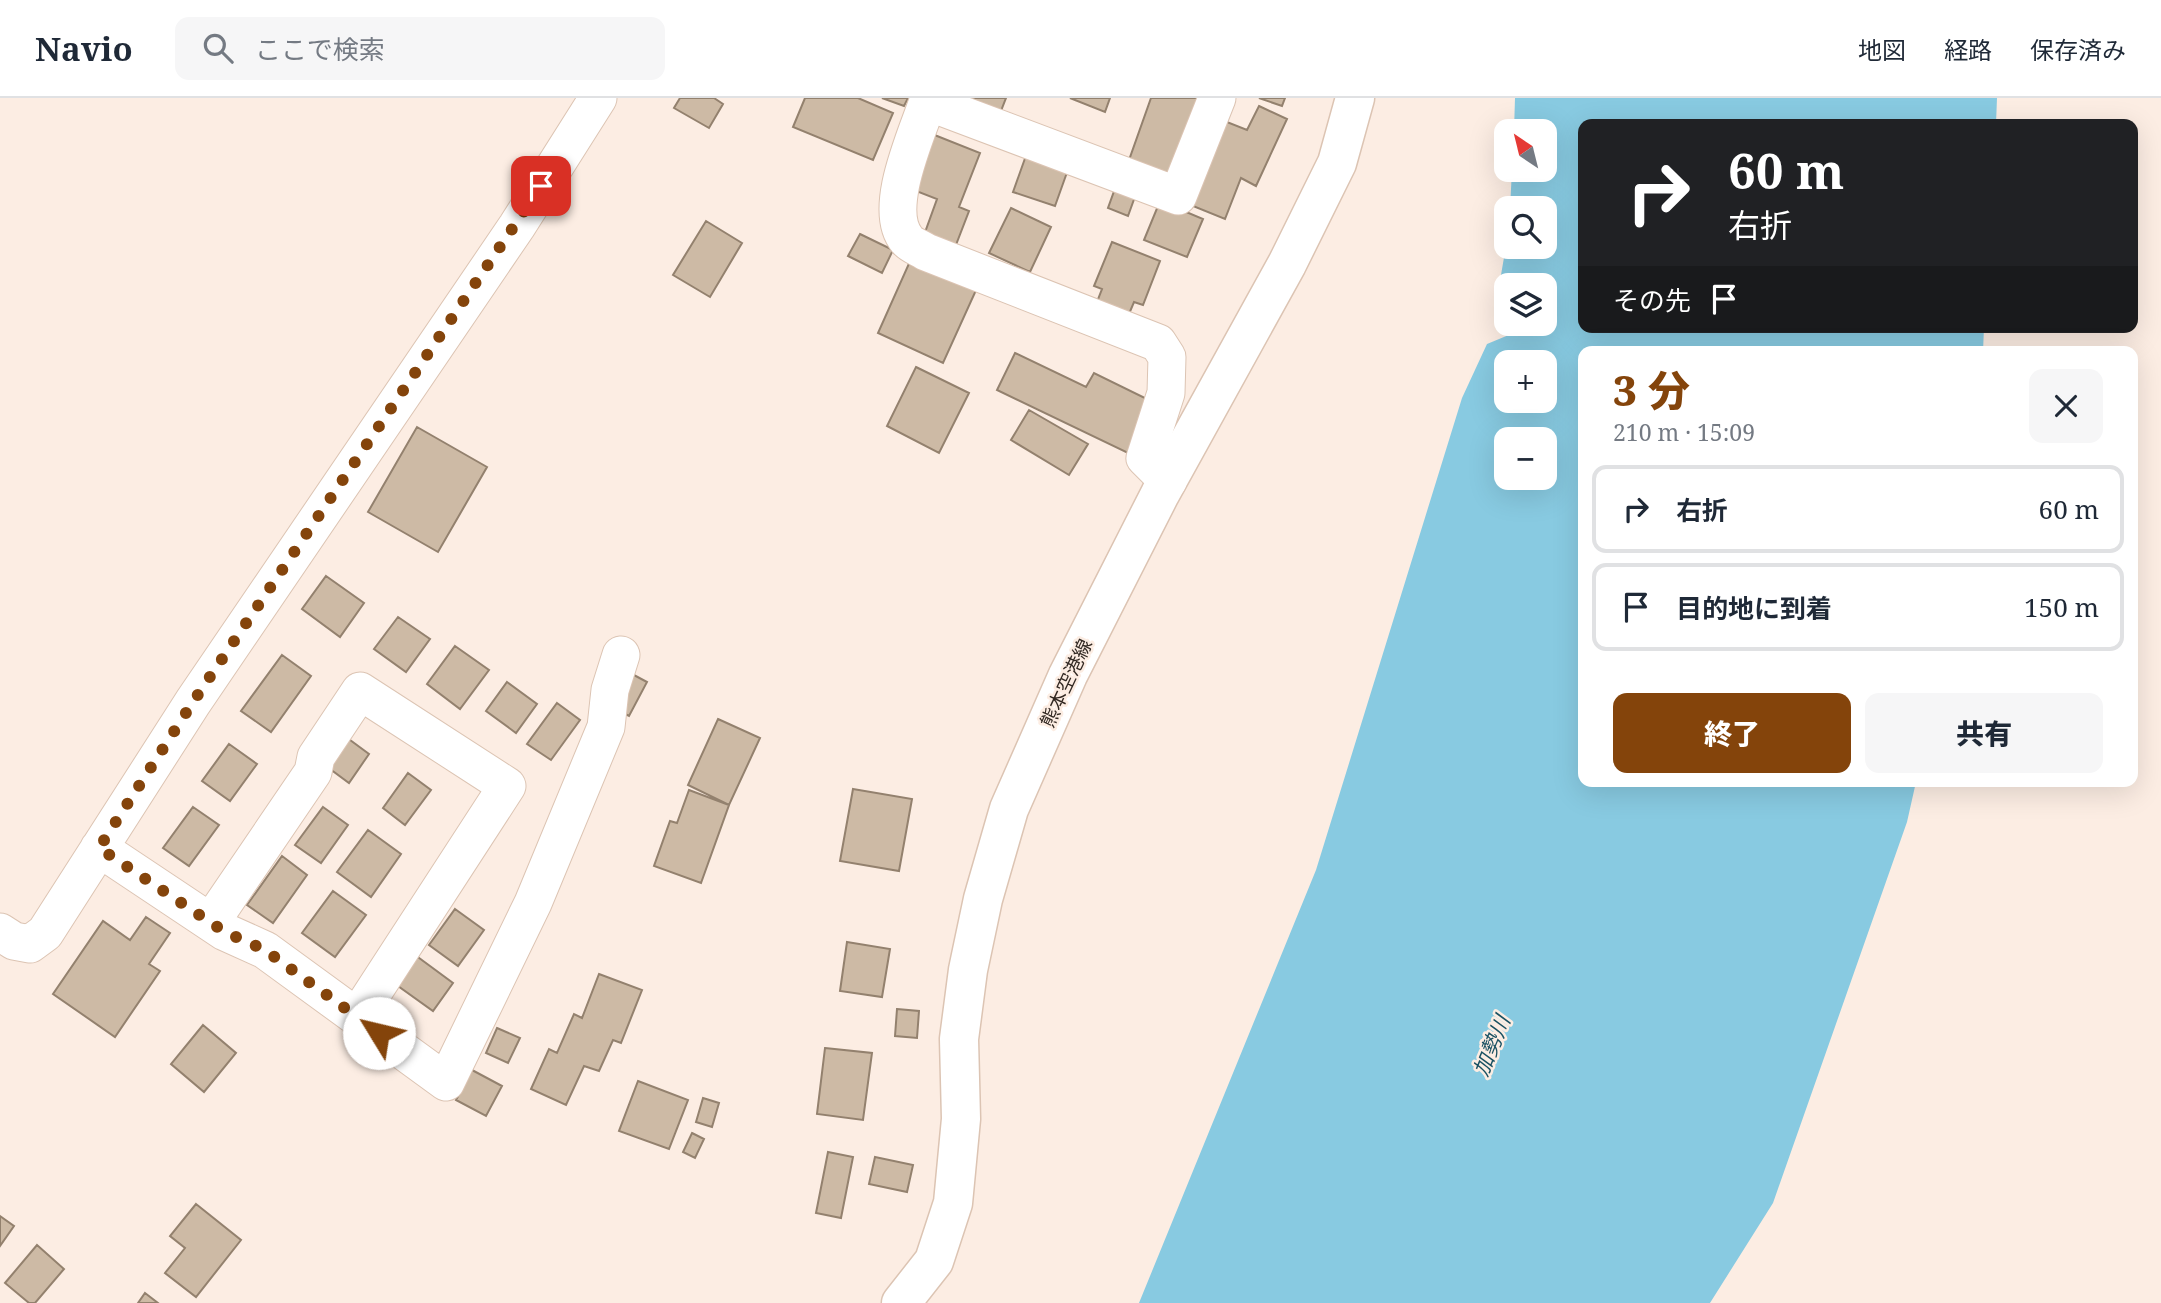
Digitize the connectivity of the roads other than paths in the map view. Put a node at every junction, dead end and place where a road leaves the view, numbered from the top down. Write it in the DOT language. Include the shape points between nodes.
graph roads {
  1 [pos="1217,98"];
  2 [pos="1355,98"];
  3 [pos="929,100"];
  4 [pos="589,101"];
  5 [pos="1168,481"];
  6 [pos="621,655"];
  7 [pos="99,848"];
  8 [pos="211,922"];
  9 [pos="0,932"];
  10 [pos="357,1017"];
  11 [pos="901,1303"];
  1 -- 3 [label="street" via="1178,196"];
  2 -- 5 [label="main road, 熊本空港線" via="1337,163"];
  3 -- 5 [label="street" via="901,178 897,218 907,240 926,252 1158,343 1167,357 1166,393 1145,458"];
  4 -- 7 [label="street" via="517,226"];
  5 -- 11 [label="main road, 熊本空港線" via="1068,675 1009,809 968,970 959,1039 961,1119 953,1203 934,1261"];
  6 -- 10 [label="street" via="610,690 606,727 533,903 446,1082"];
  7 -- 8 [label="street"];
  7 -- 9 [label="street" via="45,933 30,944"];
  8 -- 10 [label="street" via="265,950"];
  8 -- 10 [label="street" via="313,772 316,757 360,691 507,786"];
}
